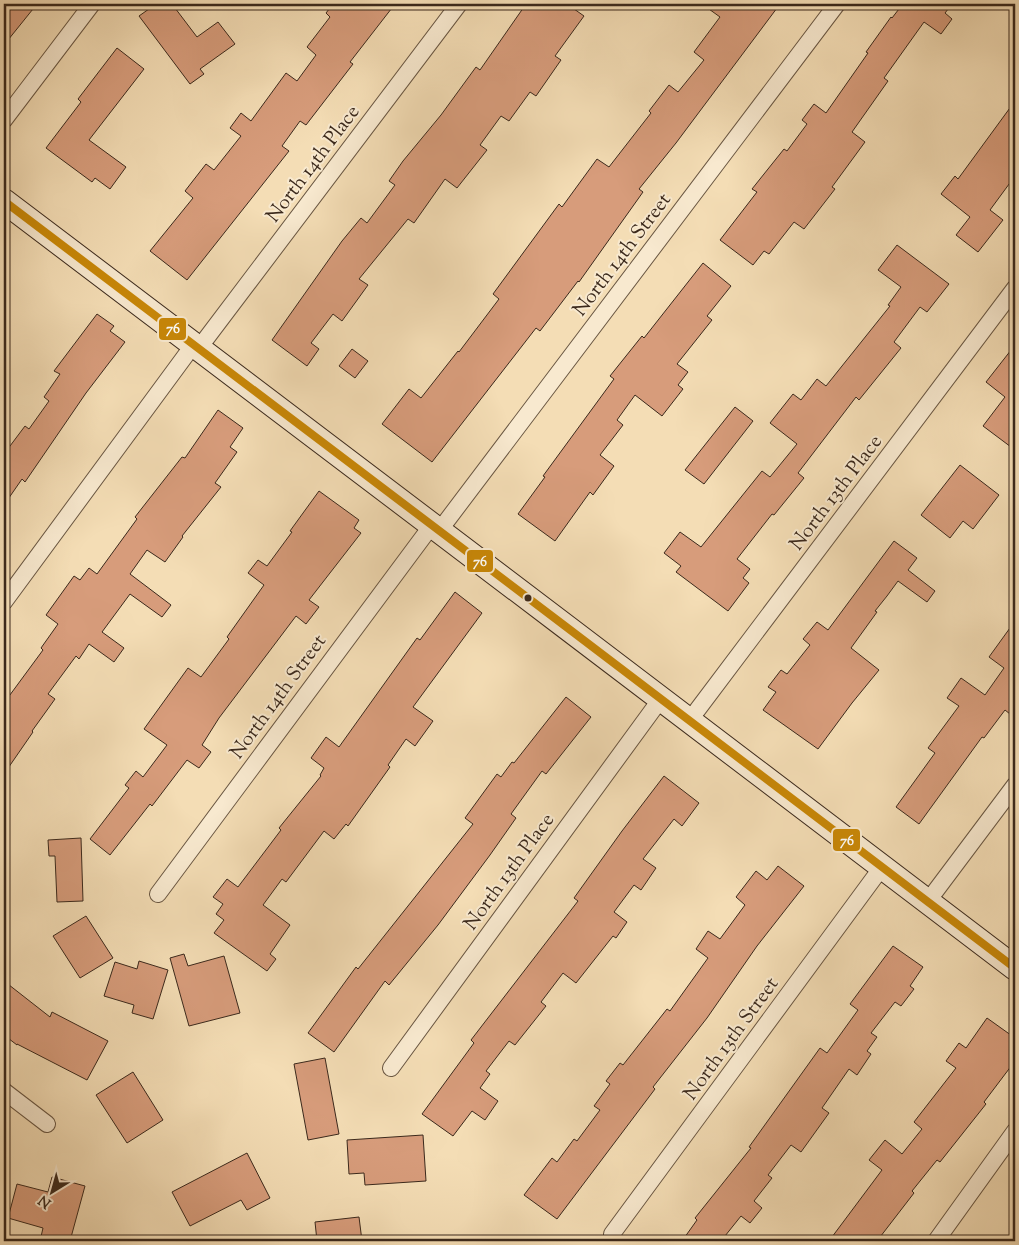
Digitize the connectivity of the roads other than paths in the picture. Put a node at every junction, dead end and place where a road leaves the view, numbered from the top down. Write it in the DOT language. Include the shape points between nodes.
graph roads {
  1 [pos="92,4"];
  2 [pos="459,4"];
  3 [pos="837,4"];
  4 [pos="4,120"];
  5 [pos="4,201"];
  6 [pos="1015,288"];
  7 [pos="196,346"];
  8 [pos="435,528"];
  9 [pos="4,602"];
  10 [pos="660,700"];
  11 [pos="689,721"];
  12 [pos="1015,785"];
  13 [pos="882,867"];
  14 [pos="158,894"];
  15 [pos="928,901"];
  16 [pos="1015,968"];
  17 [pos="391,1068"];
  18 [pos="4,1091"];
  19 [pos="47,1124"];
  20 [pos="1015,1131"];
  21 [pos="612,1234"];
  22 [pos="936,1241"];
  1 -- 4 [label="street"];
  2 -- 7 [label="street, North 14th Place"];
  3 -- 8 [label="street, North 14th Street"];
  5 -- 7 [label="main road"];
  6 -- 11 [label="street, North 13th Place"];
  7 -- 8 [label="main road"];
  7 -- 9 [label="street, North 14th Place"];
  8 -- 10 [label="main road"];
  8 -- 14 [label="street, North 14th Street"];
  10 -- 11 [label="main road"];
  10 -- 17 [label="street, North 13th Place"];
  11 -- 13 [label="main road"];
  12 -- 15 [label="street"];
  13 -- 15 [label="main road"];
  13 -- 21 [label="street, North 13th Street"];
  15 -- 16 [label="main road"];
  18 -- 19 [label="street"];
  20 -- 22 [label="street"];
}
